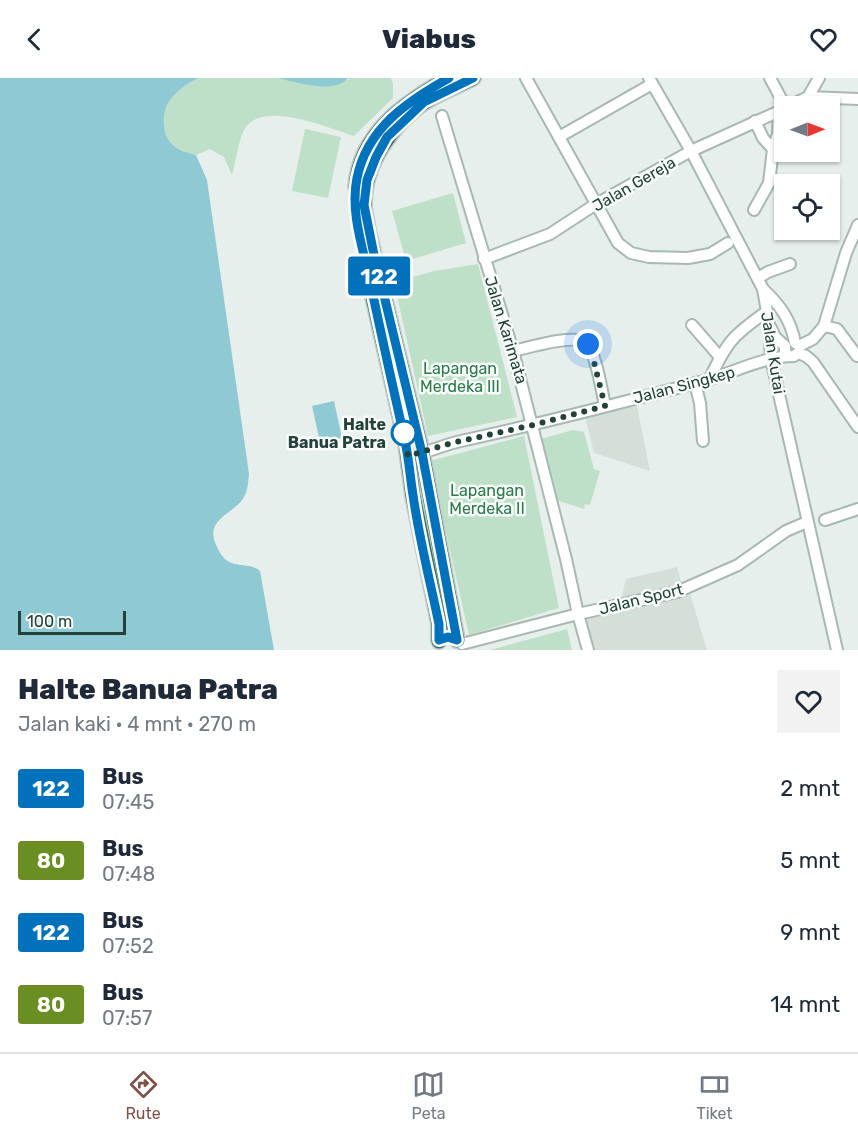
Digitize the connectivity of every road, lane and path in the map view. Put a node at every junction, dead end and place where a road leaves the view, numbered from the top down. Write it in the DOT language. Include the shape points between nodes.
graph roads {
  1 [pos="449,78"];
  2 [pos="473,78"];
  3 [pos="526,78"];
  4 [pos="770,78"];
  5 [pos="819,78"];
  6 [pos="650,81"];
  7 [pos="778,96"];
  8 [pos="809,96"];
  9 [pos="840,98"];
  10 [pos="858,99"];
  11 [pos="774,113"];
  12 [pos="442,116"];
  13 [pos="755,122"];
  14 [pos="559,137"];
  15 [pos="774,146"];
  16 [pos="773,149"];
  17 [pos="691,151"];
  18 [pos="596,204"];
  19 [pos="754,210"];
  20 [pos="858,225"];
  21 [pos="728,243"];
  22 [pos="484,259"];
  23 [pos="790,264"];
  24 [pos="759,278"];
  25 [pos="764,289"];
  26 [pos="766,312"];
  27 [pos="769,323"];
  28 [pos="692,325"];
  29 [pos="824,326"];
  30 [pos="842,335"];
  31 [pos="854,335"];
  32 [pos="797,349"];
  33 [pos="513,351"];
  34 [pos="719,356"];
  35 [pos="857,356"];
  36 [pos="771,359"];
  37 [pos="709,380"];
  38 [pos="695,383"];
  39 [pos="605,406"];
  40 [pos="533,425"];
  41 [pos="858,427"];
  42 [pos="703,441"];
  43 [pos="415,455"];
  44 [pos="858,510"];
  45 [pos="825,520"];
  46 [pos="807,522"];
  47 [pos="578,614"];
  48 [pos="436,645"];
  49 [pos="461,645"];
  50 [pos="588,650"];
  51 [pos="837,650"];
  1 -- 43 [label="highway" via="400,108 378,131 357,178 359,232"];
  2 -- 43 [label="highway" via="424,102 406,118 387,137 367,180 364,205 368,231"];
  3 -- 14 [label="street"];
  4 -- 7 [label="street"];
  5 -- 8 [label="street"];
  6 -- 14 [label="street"];
  6 -- 17 [label="street, Jalan Kutai"];
  9 -- 10 [label="street"];
  11 -- 13 [label="street, Jalan Gereja"];
  12 -- 22 [label="street, Jalan Karimata"];
  13 -- 16 [label="street"];
  13 -- 17 [label="street, Jalan Gereja"];
  14 -- 18 [label="street"];
  15 -- 16 [label="street"];
  16 -- 19 [label="street" via="769,183"];
  17 -- 18 [label="street, Jalan Gereja"];
  17 -- 24 [label="street, Jalan Kutai"];
  18 -- 21 [label="street" via="618,243 631,254 688,258 710,254"];
  18 -- 22 [label="street, Jalan Gereja" via="550,234"];
  20 -- 29 [label="street"];
  22 -- 33 [label="street, Jalan Karimata"];
  23 -- 24 [label="street"];
  24 -- 25 [label="street, Jalan Kutai"];
  25 -- 26 [label="street, Jalan Kutai"];
  25 -- 32 [label="street" via="792,326"];
  26 -- 27 [label="street, Jalan Kutai"];
  26 -- 34 [label="street" via="730,340"];
  27 -- 32 [label="street" via="776,337"];
  27 -- 36 [label="street, Jalan Kutai"];
  28 -- 34 [label="street"];
  29 -- 30 [label="street" via="837,329"];
  29 -- 32 [label="street"];
  30 -- 31 [label="street"];
  30 -- 35 [label="street"];
  32 -- 36 [label="street, Jalan Singkep"];
  32 -- 41 [label="street" via="813,362"];
  33 -- 39 [label="street" via="579,339 588,344"];
  33 -- 40 [label="street, Jalan Karimata"];
  34 -- 37 [label="street"];
  36 -- 37 [label="street, Jalan Singkep"];
  36 -- 46 [label="street, Jalan Kutai"];
  37 -- 38 [label="street, Jalan Singkep"];
  38 -- 39 [label="street, Jalan Singkep"];
  38 -- 42 [label="street"];
  39 -- 40 [label="street, Jalan Singkep"];
  40 -- 43 [label="street, Jalan Singkep"];
  40 -- 47 [label="street, Jalan Karimata"];
  43 -- 48 [label="highway" via="413,496 439,624"];
  43 -- 49 [label="highway"];
  44 -- 45 [label="street"];
  46 -- 47 [label="street, Jalan Sport" via="786,531 738,566 715,577 677,592"];
  46 -- 51 [label="street, Jalan Kutai"];
  47 -- 49 [label="street, Jalan Sport"];
  47 -- 50 [label="street, Jalan Karimata"];
  48 -- 49 [label="highway" via="448,637"];
}
